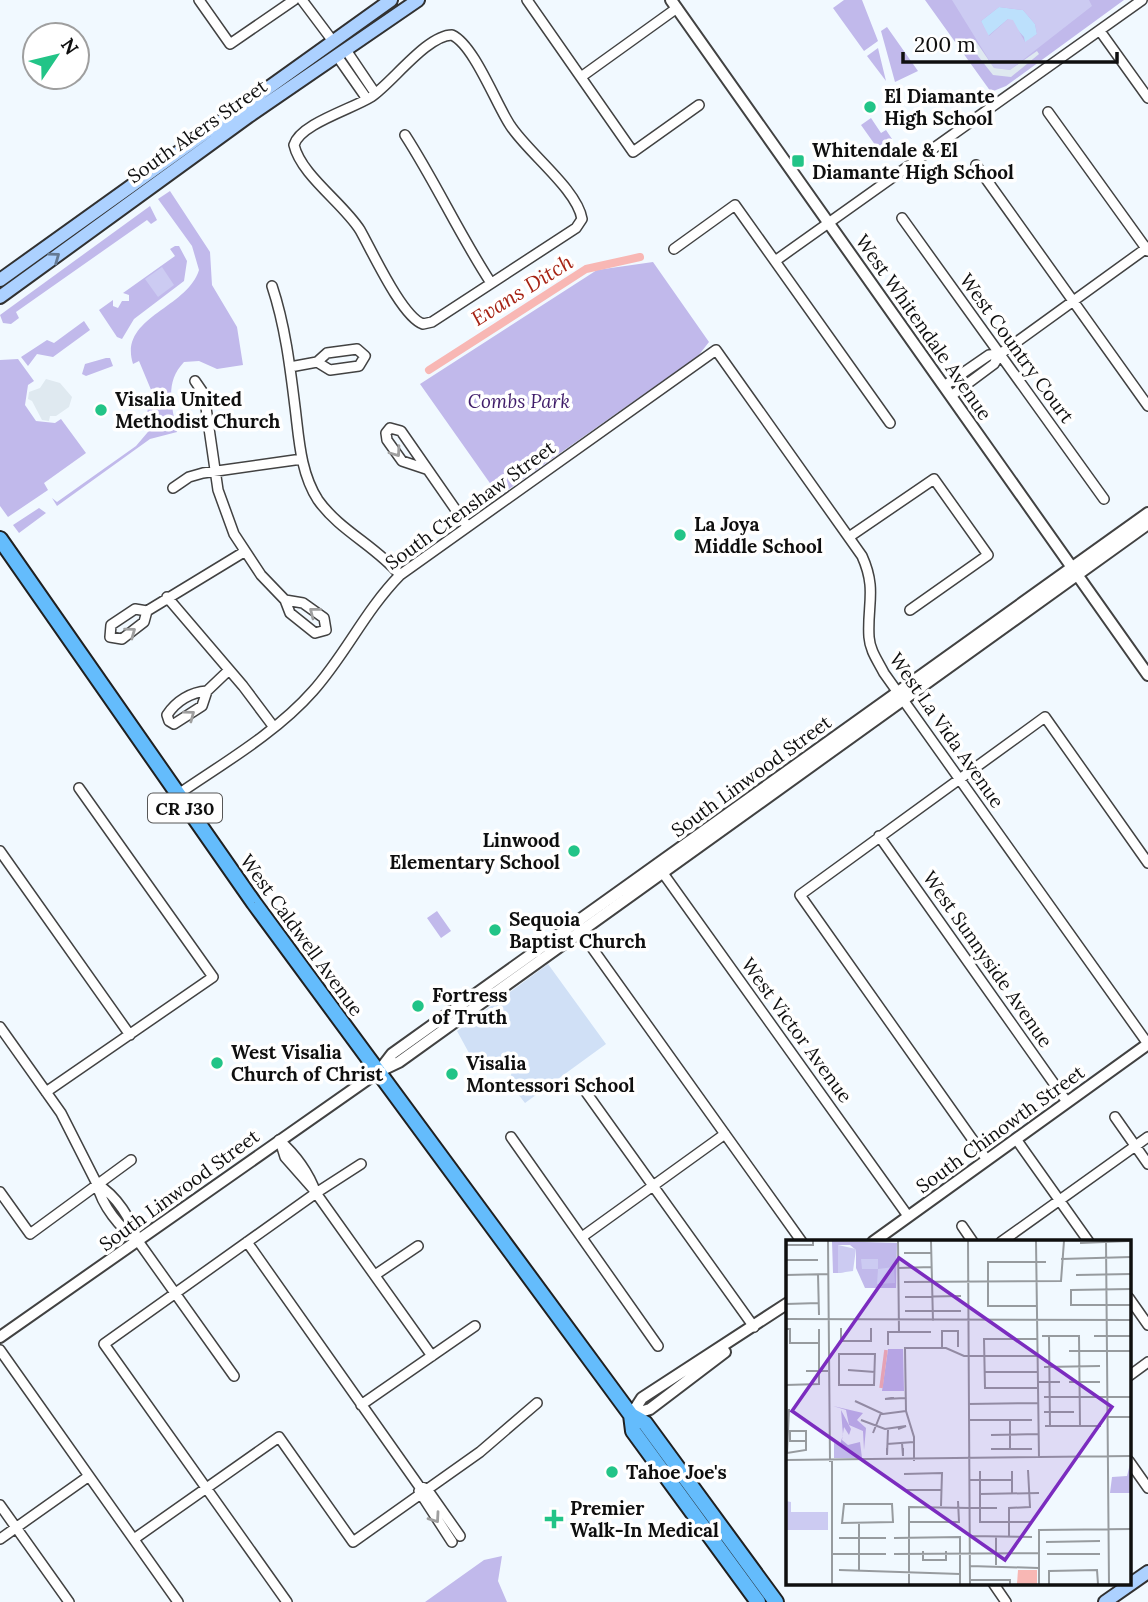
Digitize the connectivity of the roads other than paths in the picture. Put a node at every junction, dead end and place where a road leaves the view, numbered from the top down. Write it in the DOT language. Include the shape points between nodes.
graph roads {
  1 [pos="199,0"];
  2 [pos="294,0"];
  3 [pos="302,0"];
  4 [pos="391,0"];
  5 [pos="396,0"];
  6 [pos="418,0"];
  7 [pos="527,0"];
  8 [pos="1142,0"];
  9 [pos="674,4"];
  10 [pos="1100,31"];
  11 [pos="332,40"];
  12 [pos="342,53"];
  13 [pos="581,77"];
  14 [pos="371,96"];
  15 [pos="1148,98"];
  16 [pos="269,103"];
  17 [pos="699,105"];
  18 [pos="1048,112"];
  19 [pos="405,135"];
  20 [pos="195,138"];
  21 [pos="976,165"];
  22 [pos="145,191"];
  23 [pos="902,218"];
  24 [pos="829,223"];
  25 [pos="674,249"];
  26 [pos="1147,249"];
  27 [pos="775,261"];
  28 [pos="0,281"];
  29 [pos="491,283"];
  30 [pos="272,286"];
  31 [pos="0,297"];
  32 [pos="1073,301"];
  33 [pos="716,350"];
  34 [pos="1000,354"];
  35 [pos="317,362"];
  36 [pos="290,367"];
  37 [pos="195,381"];
  38 [pos="947,391"];
  39 [pos="1148,406"];
  40 [pos="890,423"];
  41 [pos="302,459"];
  42 [pos="426,469"];
  43 [pos="215,471"];
  44 [pos="173,488"];
  45 [pos="1104,499"];
  46 [pos="1148,513"];
  47 [pos="1148,524"];
  48 [pos="467,526"];
  49 [pos="849,537"];
  50 [pos="0,539"];
  51 [pos="244,552"];
  52 [pos="1075,571"];
  53 [pos="400,575"];
  54 [pos="167,597"];
  55 [pos="285,600"];
  56 [pos="910,610"];
  57 [pos="147,611"];
  58 [pos="229,670"];
  59 [pos="1148,675"];
  60 [pos="207,691"];
  61 [pos="901,695"];
  62 [pos="273,726"];
  63 [pos="795,765"];
  64 [pos="959,779"];
  65 [pos="79,788"];
  66 [pos="177,796"];
  67 [pos="738,816"];
  68 [pos="880,836"];
  69 [pos="0,851"];
  70 [pos="1148,863"];
  71 [pos="659,868"];
  72 [pos="618,893"];
  73 [pos="580,931"];
  74 [pos="0,1027"];
  75 [pos="130,1035"];
  76 [pos="1148,1044"];
  77 [pos="378,1072"];
  78 [pos="583,1088"];
  79 [pos="46,1092"];
  80 [pos="1067,1102"];
  81 [pos="1115,1117"];
  82 [pos="725,1134"];
  83 [pos="1148,1137"];
  84 [pos="511,1138"];
  85 [pos="1016,1139"];
  86 [pos="279,1140"];
  87 [pos="1136,1146"];
  88 [pos="131,1160"];
  89 [pos="987,1160"];
  90 [pos="361,1164"];
  91 [pos="1148,1164"];
  92 [pos="97,1184"];
  93 [pos="653,1186"];
  94 [pos="0,1192"];
  95 [pos="316,1193"];
  96 [pos="1059,1200"];
  97 [pos="908,1216"];
  98 [pos="962,1226"];
  99 [pos="582,1237"];
  100 [pos="801,1240"];
  101 [pos="874,1240"];
  102 [pos="972,1240"];
  103 [pos="1002,1240"];
  104 [pos="1088,1240"];
  105 [pos="138,1241"];
  106 [pos="247,1242"];
  107 [pos="418,1246"];
  108 [pos="375,1275"];
  109 [pos="175,1293"];
  110 [pos="1130,1299"];
  111 [pos="786,1304"];
  112 [pos="1148,1325"];
  113 [pos="475,1326"];
  114 [pos="754,1327"];
  115 [pos="0,1337"];
  116 [pos="659,1346"];
  117 [pos="0,1350"];
  118 [pos="432,1356"];
  119 [pos="1148,1362"];
  120 [pos="1130,1375"];
  121 [pos="234,1376"];
  122 [pos="537,1403"];
  123 [pos="361,1405"];
  124 [pos="631,1415"];
  125 [pos="1130,1462"];
  126 [pos="89,1476"];
  127 [pos="207,1488"];
  128 [pos="1148,1488"];
  129 [pos="422,1490"];
  130 [pos="0,1505"];
  131 [pos="16,1527"];
  132 [pos="0,1539"];
  133 [pos="134,1539"];
  134 [pos="456,1539"];
  135 [pos="716,1544"];
  136 [pos="1148,1572"];
  137 [pos="994,1584"];
  138 [pos="69,1602"];
  139 [pos="178,1602"];
  140 [pos="288,1602"];
  141 [pos="758,1602"];
  142 [pos="767,1602"];
  143 [pos="776,1602"];
  144 [pos="1006,1602"];
  145 [pos="1105,1602"];
  1 -- 2 [label="street" via="230,44"];
  3 -- 11 [label="street"];
  4 -- 11 [label="main road, South Akers Street"];
  5 -- 12 [label="main road" via="342,43"];
  6 -- 12 [label="main road, South Akers Street"];
  7 -- 13 [label="street"];
  8 -- 10 [label="street"];
  9 -- 13 [label="street"];
  9 -- 24 [label="street, West Whitendale Avenue"];
  10 -- 15 [label="street"];
  10 -- 24 [label="street"];
  11 -- 16 [label="main road" via="328,52 288,81"];
  11 -- 20 [label="main road, South Akers Street"];
  12 -- 14 [label="street"];
  12 -- 16 [label="main road, South Akers Street"];
  13 -- 17 [label="street" via="633,152"];
  14 -- 29 [label="street" via="312,127 294,143 295,151 356,225 414,319 423,324 433,321"];
  14 -- 29 [label="street" via="416,56 452,35 483,74 515,132 579,209 582,221 578,227"];
  16 -- 22 [label="main road, South Akers Street"];
  18 -- 26 [label="street"];
  19 -- 29 [label="street"];
  20 -- 22 [label="main road" via="150,180"];
  20 -- 28 [label="main road, South Akers Street"];
  21 -- 32 [label="street"];
  31 -- 22 [label="main road, South Akers Street, one-way"];
  23 -- 34 [label="street, West Country Court"];
  24 -- 27 [label="street"];
  24 -- 38 [label="street, West Whitendale Avenue"];
  25 -- 27 [label="street" via="735,205"];
  26 -- 32 [label="street"];
  27 -- 40 [label="street"];
  30 -- 36 [label="street"];
  32 -- 34 [label="street"];
  32 -- 39 [label="street"];
  33 -- 48 [label="street, South Crenshaw Street"];
  33 -- 49 [label="street, West La Vida Avenue"];
  34 -- 38 [label="street" via="994,364"];
  34 -- 45 [label="street, West Country Court"];
  35 -- 35 [label="street" via="330,370 359,366 365,356 357,349 327,353"];
  35 -- 36 [label="street"];
  36 -- 41 [label="street"];
  37 -- 43 [label="street" via="204,394"];
  38 -- 52 [label="street, West Whitendale Avenue"];
  41 -- 43 [label="street"];
  41 -- 53 [label="street" via="316,497 329,514 373,546"];
  42 -- 42 [label="street, one-way" via="401,431 390,428 387,440 402,461"];
  42 -- 48 [label="street"];
  43 -- 44 [label="street" via="189,477"];
  43 -- 51 [label="street" via="224,512"];
  46 -- 52 [label="street, South Linwood Street"];
  47 -- 52 [label="street, South Linwood Street"];
  48 -- 53 [label="street, South Crenshaw Street"];
  49 -- 56 [label="street" via="934,479 988,555"];
  49 -- 61 [label="street, West La Vida Avenue" via="872,581 869,637 873,653"];
  50 -- 66 [label="main road, West Caldwell Avenue / CR J30"];
  51 -- 54 [label="street"];
  51 -- 55 [label="street"];
  52 -- 59 [label="street, West Whitendale Avenue"];
  52 -- 61 [label="street, South Linwood Street"];
  53 -- 62 [label="street, South Crenshaw Street" via="371,606 314,690"];
  54 -- 57 [label="street"];
  54 -- 58 [label="street"];
  55 -- 55 [label="street, one-way" via="293,617 315,633 326,630 324,618 303,603"];
  58 -- 60 [label="street"];
  58 -- 62 [label="street"];
  60 -- 60 [label="street, one-way" via="192,693 170,709 169,721 180,723 202,706"];
  61 -- 63 [label="street, South Linwood Street"];
  61 -- 64 [label="street, West La Vida Avenue"];
  61 -- 67 [label="street, South Linwood Street"];
  62 -- 66 [label="street, South Crenshaw Street"];
  63 -- 67 [label="street" via="793,773"];
  63 -- 71 [label="street, South Linwood Street"];
  64 -- 68 [label="street"];
  64 -- 70 [label="street" via="1045,717"];
  64 -- 76 [label="street, West La Vida Avenue"];
  65 -- 75 [label="street" via="213,977"];
  66 -- 77 [label="main road, West Caldwell Avenue / CR J30"];
  67 -- 71 [label="street, South Linwood Street"];
  68 -- 80 [label="street, West Sunnyside Avenue"];
  68 -- 89 [label="street" via="800,895"];
  69 -- 75 [label="street"];
  71 -- 72 [label="street, South Linwood Street"];
  71 -- 73 [label="street, South Linwood Street"];
  71 -- 97 [label="street, West Victor Avenue"];
  72 -- 73 [label="street" via="583,923"];
  72 -- 77 [label="street, South Linwood Street" via="393,1054"];
  73 -- 77 [label="street, South Linwood Street" via="399,1062"];
  73 -- 82 [label="street"];
  74 -- 79 [label="street"];
  75 -- 79 [label="street"];
  76 -- 80 [label="street, South Chinowth Street"];
  77 -- 86 [label="street, South Linwood Street"];
  77 -- 124 [label="main road, West Caldwell Avenue / CR J30"];
  78 -- 93 [label="street"];
  79 -- 92 [label="street"];
  80 -- 85 [label="street, South Chinowth Street"];
  81 -- 87 [label="street"];
  82 -- 93 [label="street"];
  82 -- 100 [label="street"];
  83 -- 87 [label="street"];
  84 -- 99 [label="street"];
  85 -- 89 [label="street, South Chinowth Street"];
  85 -- 96 [label="street"];
  86 -- 95 [label="street" via="299,1161"];
  86 -- 105 [label="street, South Linwood Street"];
  87 -- 91 [label="street"];
  87 -- 96 [label="street"];
  88 -- 92 [label="street"];
  89 -- 97 [label="street, South Chinowth Street"];
  90 -- 95 [label="street"];
  92 -- 94 [label="street" via="30,1234"];
  92 -- 105 [label="street" via="109,1191"];
  93 -- 99 [label="street"];
  93 -- 114 [label="street"];
  95 -- 106 [label="street"];
  95 -- 108 [label="street"];
  96 -- 103 [label="street"];
  96 -- 104 [label="street"];
  97 -- 101 [label="street, South Chinowth Street"];
  98 -- 102 [label="street"];
  99 -- 116 [label="street"];
  105 -- 109 [label="street"];
  105 -- 115 [label="street, South Linwood Street"];
  106 -- 109 [label="street"];
  106 -- 123 [label="street"];
  107 -- 108 [label="street"];
  108 -- 118 [label="street"];
  109 -- 121 [label="street"];
  109 -- 127 [label="street" via="104,1344"];
  110 -- 112 [label="street"];
  111 -- 114 [label="street"];
  113 -- 118 [label="street"];
  114 -- 124 [label="street" via="642,1398"];
  117 -- 126 [label="street"];
  118 -- 123 [label="street"];
  119 -- 120 [label="street"];
  122 -- 129 [label="street" via="480,1452"];
  123 -- 129 [label="street"];
  124 -- 135 [label="main road, West Caldwell Avenue / CR J30" via="633,1431"];
  124 -- 143 [label="main road, West Caldwell Avenue / CR J30" via="645,1423"];
  125 -- 128 [label="street"];
  126 -- 131 [label="street"];
  126 -- 133 [label="street"];
  127 -- 129 [label="street" via="279,1437 353,1542"];
  127 -- 133 [label="street"];
  127 -- 140 [label="street"];
  129 -- 134 [label="street"];
  130 -- 131 [label="street"];
  131 -- 132 [label="street"];
  131 -- 138 [label="street"];
  133 -- 139 [label="street"];
  135 -- 141 [label="main road, West Caldwell Avenue / CR J30"];
  135 -- 142 [label="main road" via="727,1547"];
  136 -- 145 [label="main road"];
  137 -- 144 [label="street"];
}
